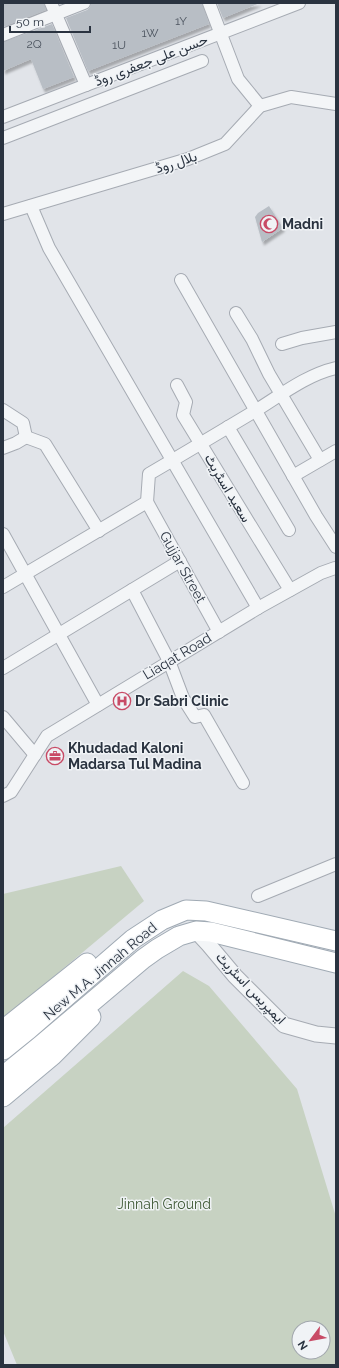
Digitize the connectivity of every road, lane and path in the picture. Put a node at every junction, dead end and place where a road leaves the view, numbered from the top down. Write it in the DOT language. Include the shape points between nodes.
graph roads {
  1 [pos="84,3"];
  2 [pos="209,3"];
  3 [pos="299,3"];
  4 [pos="53,9"];
  5 [pos="220,34"];
  6 [pos="3,35"];
  7 [pos="202,61"];
  8 [pos="86,85"];
  9 [pos="336,104"];
  10 [pos="260,106"];
  11 [pos="3,117"];
  12 [pos="3,138"];
  13 [pos="31,206"];
  14 [pos="3,214"];
  15 [pos="181,280"];
  16 [pos="236,313"];
  17 [pos="336,333"];
  18 [pos="282,344"];
  19 [pos="336,368"];
  20 [pos="177,385"];
  21 [pos="282,394"];
  22 [pos="3,410"];
  23 [pos="256,410"];
  24 [pos="228,427"];
  25 [pos="26,437"];
  26 [pos="201,443"];
  27 [pos="3,448"];
  28 [pos="336,451"];
  29 [pos="172,460"];
  30 [pos="320,460"];
  31 [pos="293,476"];
  32 [pos="147,502"];
  33 [pos="289,530"];
  34 [pos="99,531"];
  35 [pos="3,534"];
  36 [pos="336,547"];
  37 [pos="180,561"];
  38 [pos="336,568"];
  39 [pos="24,575"];
  40 [pos="3,587"];
  41 [pos="132,590"];
  42 [pos="290,590"];
  43 [pos="258,608"];
  44 [pos="219,632"];
  45 [pos="58,634"];
  46 [pos="169,661"];
  47 [pos="3,668"];
  48 [pos="98,705"];
  49 [pos="3,717"];
  50 [pos="35,755"];
  51 [pos="243,783"];
  52 [pos="3,796"];
  53 [pos="336,864"];
  54 [pos="258,896"];
  55 [pos="196,931"];
  56 [pos="133,939"];
  57 [pos="336,941"];
  58 [pos="143,959"];
  59 [pos="336,963"];
  60 [pos="3,1030"];
  61 [pos="336,1036"];
  62 [pos="3,1050"];
  63 [pos="3,1076"];
  64 [pos="3,1097"];
  1 -- 4 [label="street"];
  2 -- 5 [label="street"];
  3 -- 5 [label="street, حسن علی جعفری روڈ"];
  4 -- 6 [label="street"];
  4 -- 8 [label="street"];
  5 -- 8 [label="street, حسن علی جعفری روڈ"];
  5 -- 10 [label="street" via="238,79"];
  7 -- 12 [label="street"];
  8 -- 11 [label="street, حسن علی جعفری روڈ"];
  9 -- 10 [label="street" via="291,97"];
  10 -- 13 [label="street, بلال روڈ" via="225,144 188,159"];
  13 -- 14 [label="street, بلال روڈ"];
  13 -- 29 [label="street" via="49,248"];
  15 -- 23 [label="street"];
  16 -- 21 [label="street"];
  17 -- 18 [label="street"];
  19 -- 21 [label="street" via="313,374"];
  20 -- 26 [label="street, سعید اسٹریٹ" via="186,402 183,415"];
  21 -- 23 [label="street"];
  21 -- 30 [label="street"];
  22 -- 25 [label="street" via="23,423"];
  23 -- 24 [label="street"];
  23 -- 31 [label="street"];
  24 -- 26 [label="street"];
  24 -- 33 [label="street"];
  25 -- 27 [label="street"];
  25 -- 34 [label="street" via="45,444"];
  26 -- 29 [label="street"];
  26 -- 42 [label="street, سعید اسٹریٹ"];
  28 -- 30 [label="street"];
  29 -- 32 [label="street" via="149,474"];
  29 -- 43 [label="street"];
  30 -- 31 [label="street"];
  31 -- 36 [label="street"];
  32 -- 34 [label="street"];
  32 -- 37 [label="street, Gujjar Street"];
  34 -- 39 [label="street"];
  35 -- 39 [label="street"];
  37 -- 41 [label="street"];
  37 -- 44 [label="street, Gujjar Street"];
  38 -- 42 [label="street, Liaqat Road"];
  39 -- 40 [label="street"];
  39 -- 45 [label="street"];
  41 -- 45 [label="street"];
  41 -- 46 [label="street"];
  42 -- 43 [label="street, Liaqat Road"];
  43 -- 44 [label="street, Liaqat Road"];
  44 -- 46 [label="street, Liaqat Road"];
  45 -- 47 [label="street"];
  45 -- 48 [label="street"];
  46 -- 48 [label="street, Liaqat Road"];
  46 -- 51 [label="street" via="183,698 195,717 204,715"];
  48 -- 50 [label="street, Liaqat Road" via="47,736"];
  49 -- 50 [label="street"];
  50 -- 52 [label="street, Liaqat Road" via="11,792"];
  53 -- 54 [label="street"];
  55 -- 58 [label="main road, New M.A. Jinnah Road" via="179,936"];
  55 -- 59 [label="main road, New M.A. Jinnah Road" via="211,932"];
  55 -- 61 [label="street, ایمپریس اسٹریٹ" via="235,976 284,1025 316,1034"];
  56 -- 57 [label="main road, New M.A. Jinnah Road" via="162,920 186,910 206,911"];
  56 -- 60 [label="main road" via="103,950"];
  56 -- 62 [label="main road, New M.A. Jinnah Road"];
  58 -- 63 [label="main road, New M.A. Jinnah Road"];
  58 -- 64 [label="main road" via="83,1026"];
}
